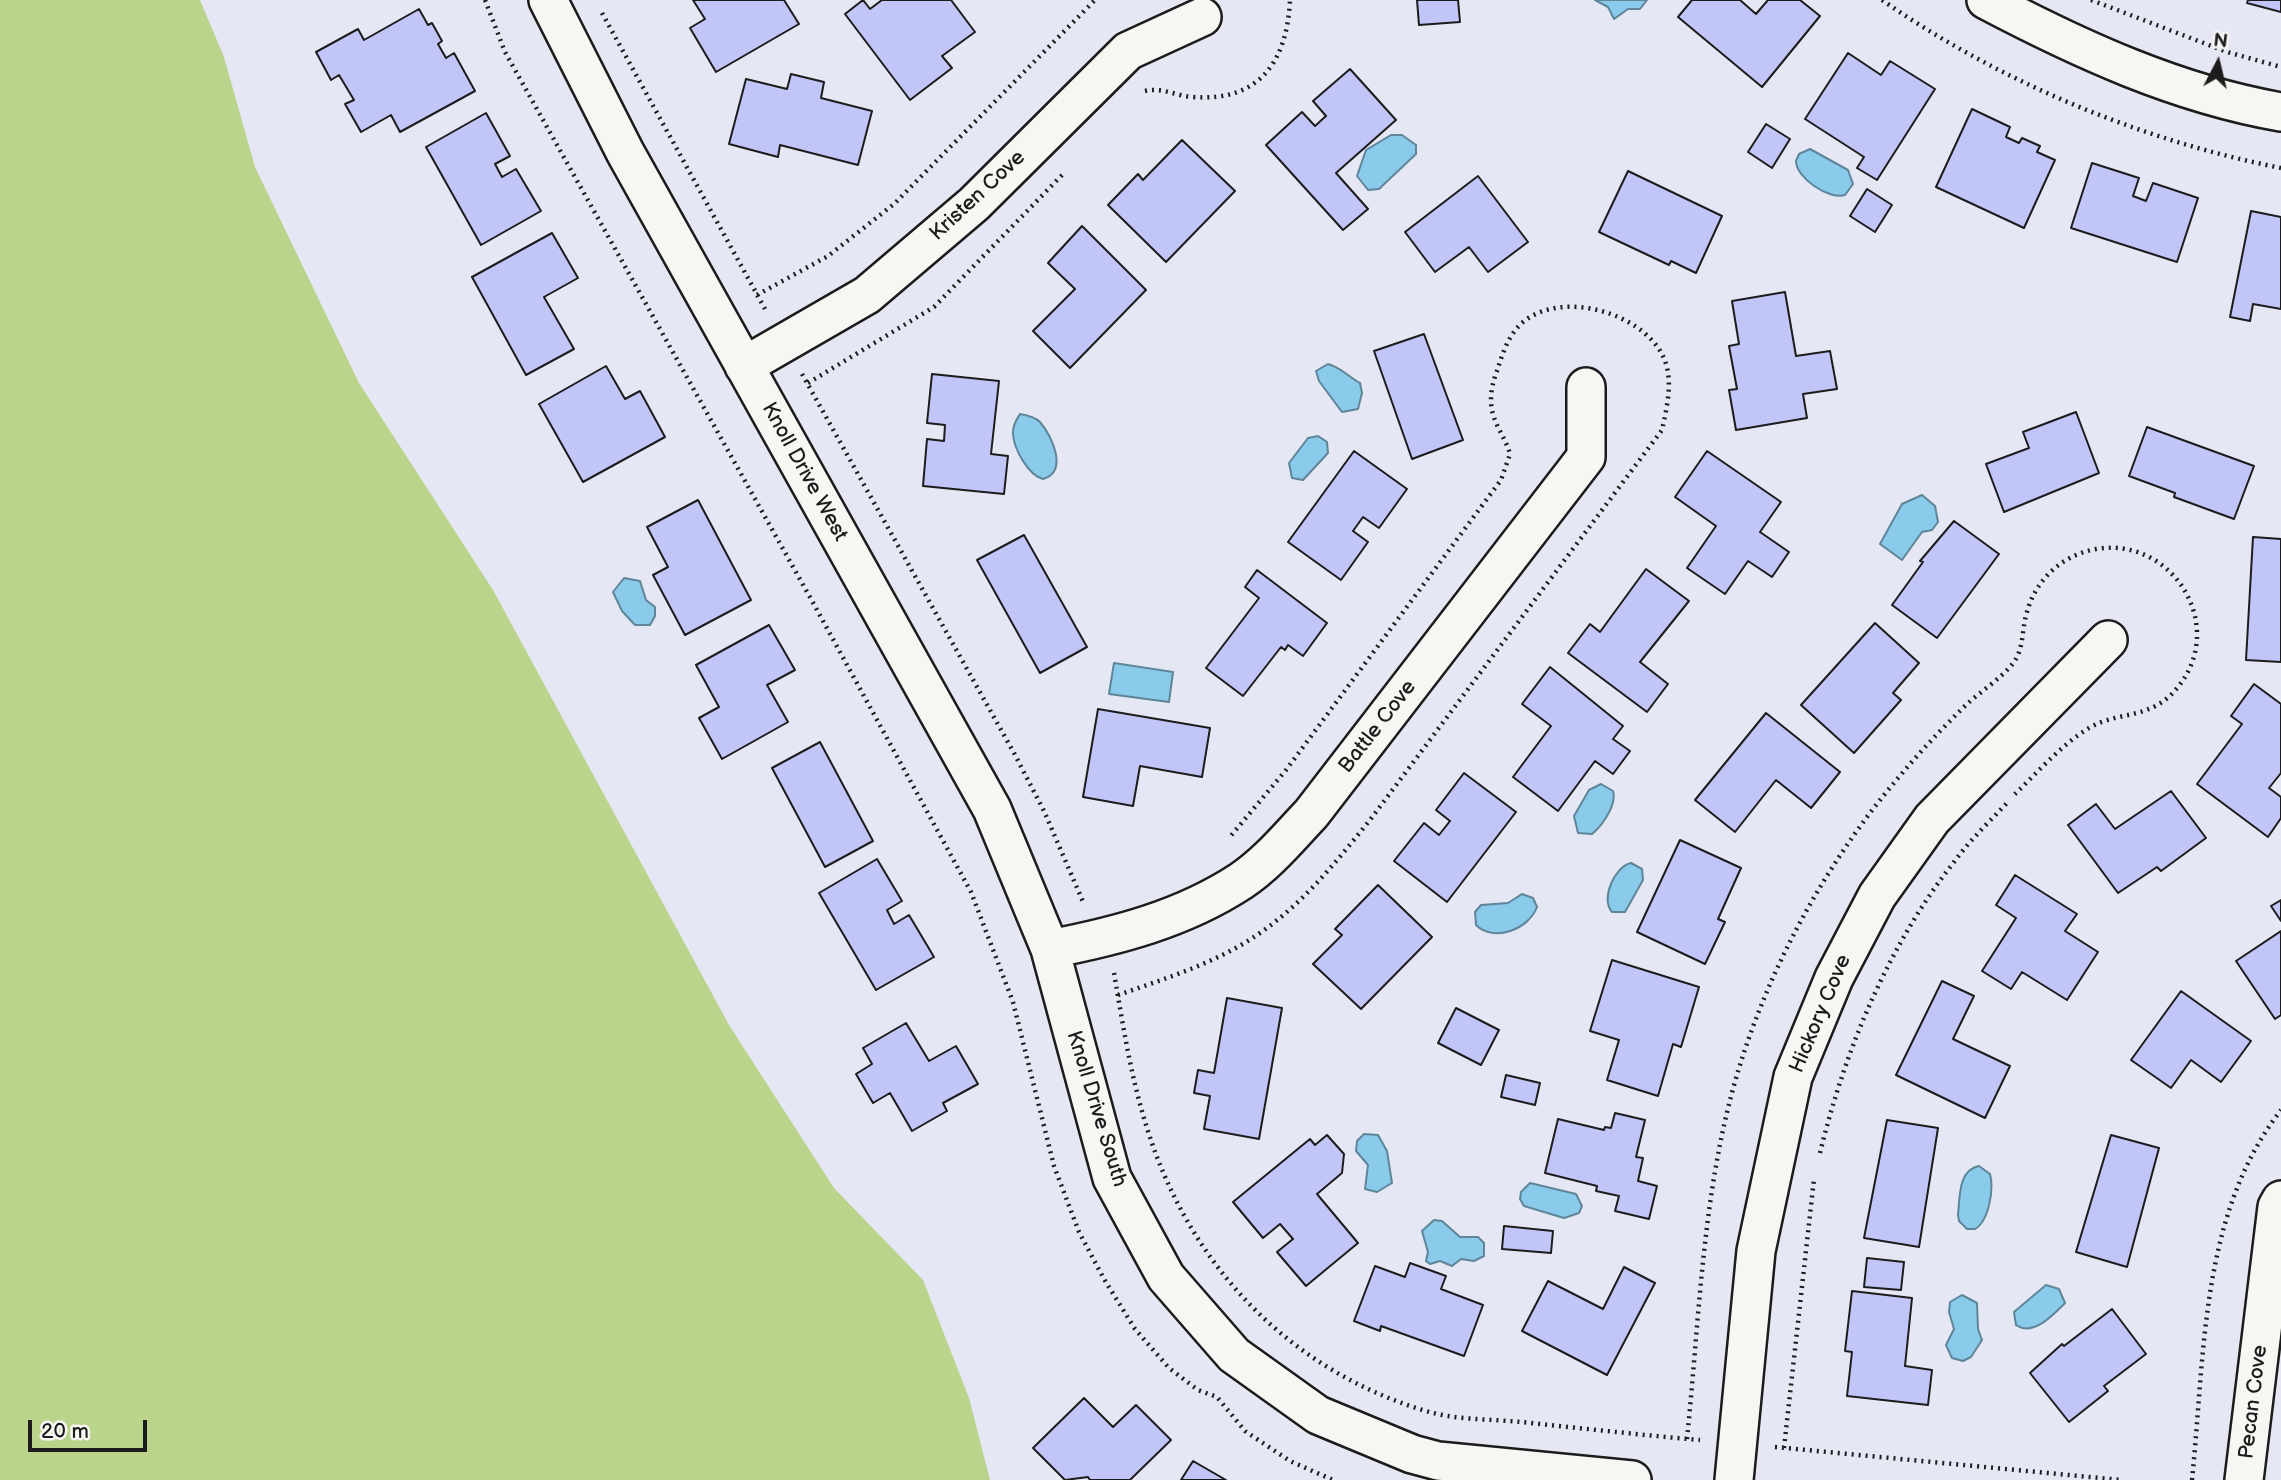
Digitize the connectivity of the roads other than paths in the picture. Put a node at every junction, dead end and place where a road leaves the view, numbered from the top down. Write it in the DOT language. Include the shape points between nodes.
graph roads {
  1 [pos="548,0"];
  2 [pos="1986,0"];
  3 [pos="1202,17"];
  4 [pos="2281,112"];
  5 [pos="744,366"];
  6 [pos="1586,387"];
  7 [pos="2108,640"];
  8 [pos="1050,949"];
  9 [pos="2281,1200"];
  10 [pos="1632,1480"];
  11 [pos="1734,1480"];
  12 [pos="2244,1480"];
  1 -- 5 [label="street, Knoll Drive West" via="625,152"];
  2 -- 4 [label="street" via="2066,43 2137,71"];
  3 -- 5 [label="street, Kristen Cove" via="1128,51 974,204 867,295"];
  5 -- 8 [label="street, Knoll Drive West" via="992,810"];
  6 -- 8 [label="street, Battle Cove" via="1586,457 1311,814 1271,856 1241,880 1179,915 1099,940"];
  7 -- 11 [label="street, Hickory Cove" via="1932,819 1877,896 1833,978 1793,1077 1756,1251"];
  8 -- 10 [label="street, Knoll Drive South" via="1112,1178 1166,1277 1234,1355 1318,1415 1412,1454 1438,1461"];
  9 -- 12 [label="street, Pecan Cove"];
}
